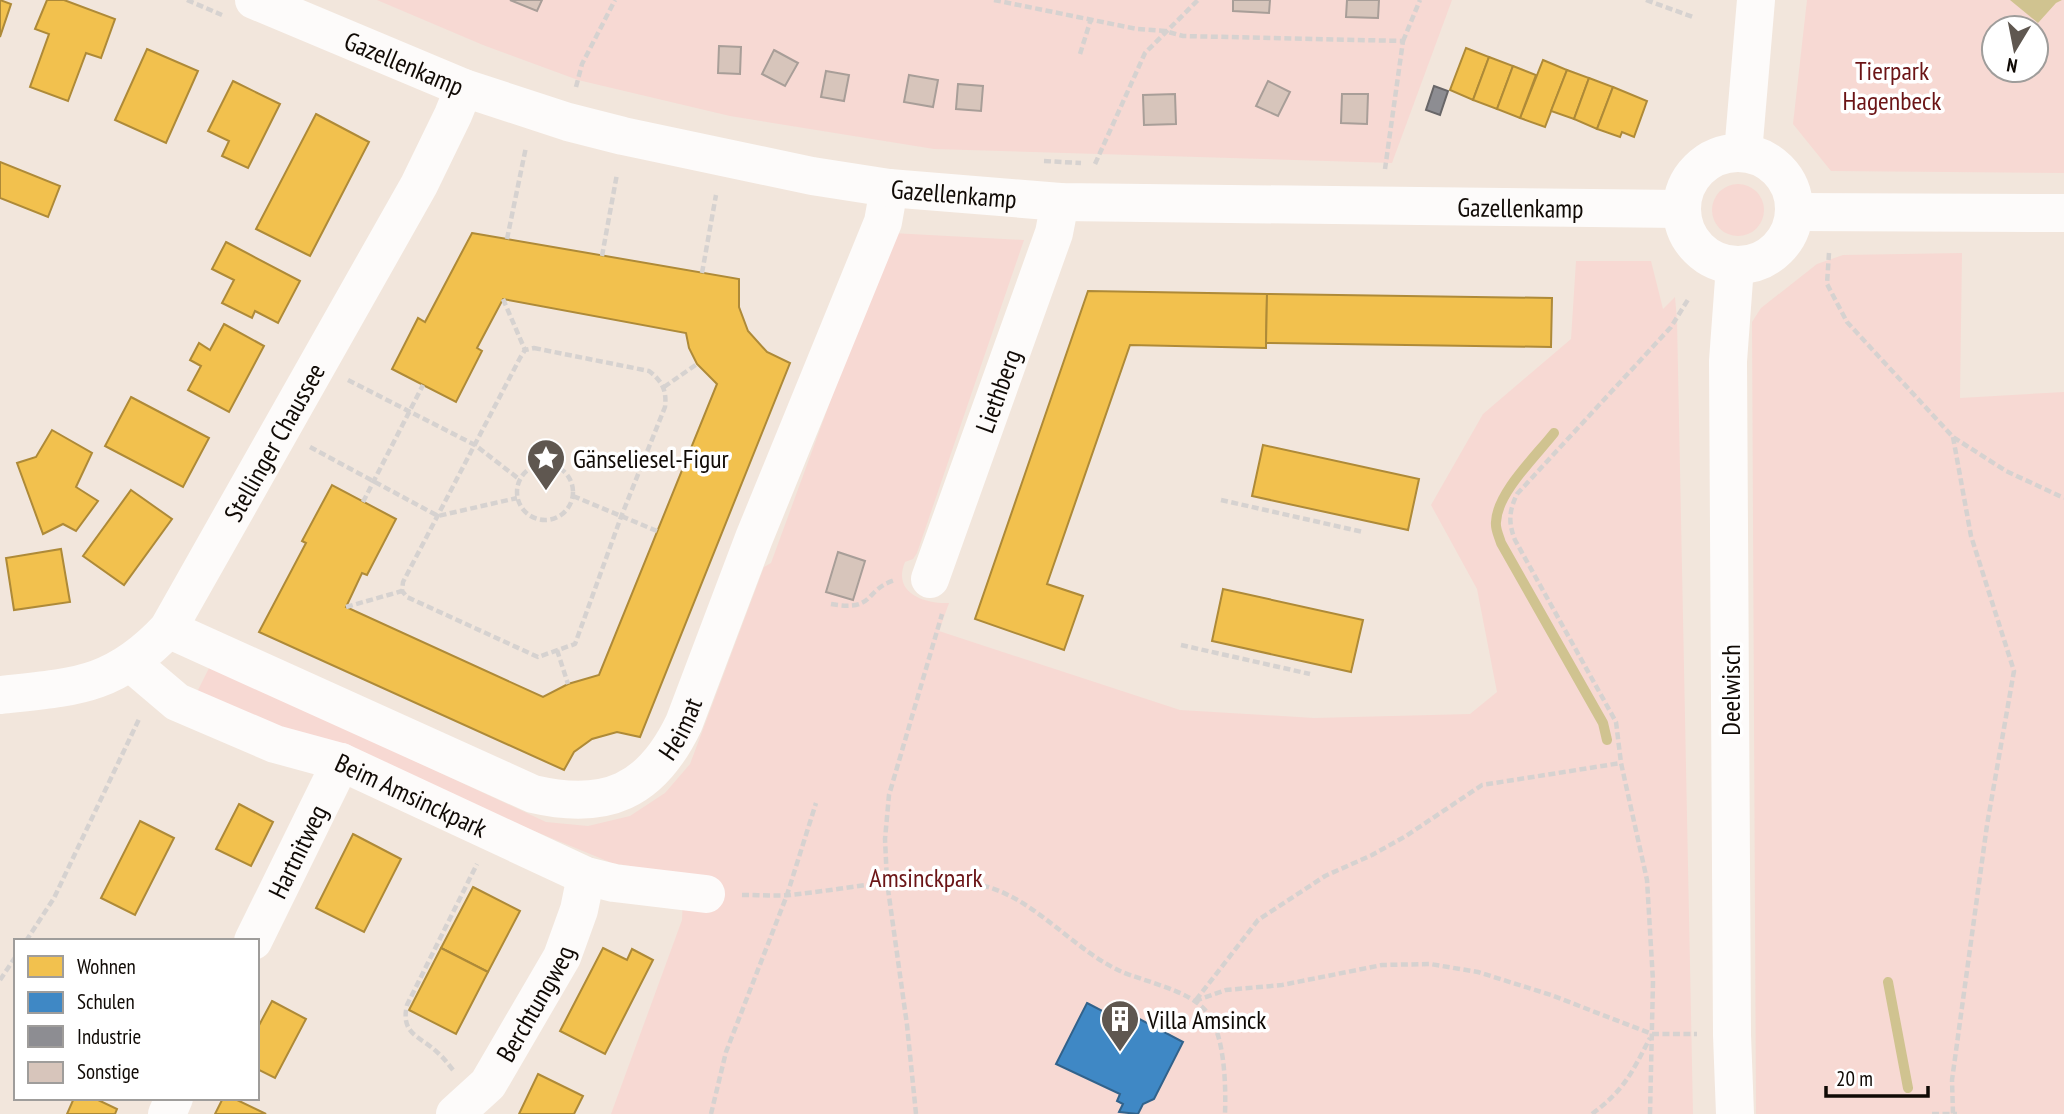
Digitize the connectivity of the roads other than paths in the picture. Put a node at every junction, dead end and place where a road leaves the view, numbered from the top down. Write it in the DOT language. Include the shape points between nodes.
graph roads {
  1 [pos="254,0"];
  2 [pos="1756,0"];
  3 [pos="464,88"];
  4 [pos="1743,153"];
  5 [pos="889,188"];
  6 [pos="1060,202"];
  7 [pos="1681,208"];
  8 [pos="1795,212"];
  9 [pos="2064,213"];
  10 [pos="1735,266"];
  11 [pos="930,579"];
  12 [pos="168,629"];
  13 [pos="131,663"];
  14 [pos="0,695"];
  15 [pos="341,762"];
  16 [pos="586,876"];
  17 [pos="706,894"];
  18 [pos="254,939"];
  19 [pos="462,1109"];
  20 [pos="1735,1114"];
  1 -- 3 [label="street, Gazellenkamp"];
  2 -- 4 [label="street"];
  3 -- 5 [label="street, Gazellenkamp" via="623,136"];
  3 -- 12 [label="street, Stellinger Chaussee" via="419,185"];
  4 -- 7 [label="street" via="1720,156 1700,168 1686,186"];
  4 -- 8 [label="street" via="1757,156 1781,172"];
  5 -- 6 [label="street, Gazellenkamp"];
  5 -- 12 [label="street, Heimat" via="883,222 684,723 672,747 638,783 589,801 533,794"];
  6 -- 7 [label="street, Gazellenkamp"];
  6 -- 11 [label="street, Liethberg" via="1054,233"];
  7 -- 10 [label="street" via="1685,230 1697,248 1714,261"];
  8 -- 9 [label="street"];
  8 -- 10 [label="street" via="1789,234 1776,251 1757,262"];
  10 -- 20 [label="street, Deelwisch" via="1728,361"];
  12 -- 13 [label="street, Stellinger Chaussee"];
  13 -- 14 [label="street, Stellinger Chaussee" via="85,684"];
  13 -- 15 [label="street, Beim Amsinckpark" via="177,702 275,744"];
  15 -- 16 [label="street, Beim Amsinckpark"];
  15 -- 18 [label="street, Hartnitweg"];
  16 -- 17 [label="street, Beim Amsinckpark"];
  16 -- 19 [label="street, Berchtungweg" via="562,957 488,1084"];
}
